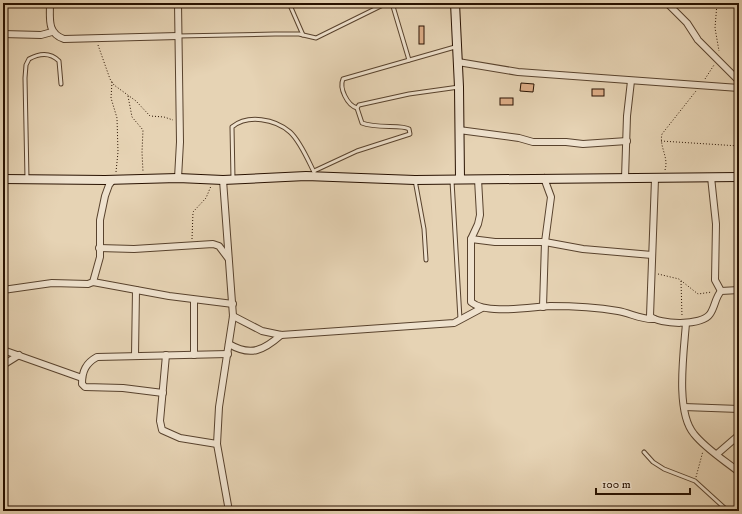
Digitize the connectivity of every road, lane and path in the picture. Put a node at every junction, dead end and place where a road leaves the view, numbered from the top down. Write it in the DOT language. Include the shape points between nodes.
graph roads {
  1 [pos="50,3"];
  2 [pos="178,3"];
  3 [pos="290,3"];
  4 [pos="387,3"];
  5 [pos="392,3"];
  6 [pos="455,3"];
  7 [pos="667,3"];
  8 [pos="717,3"];
  9 [pos="52,32"];
  10 [pos="3,34"];
  11 [pos="303,34"];
  12 [pos="178,36"];
  13 [pos="96,38"];
  14 [pos="457,47"];
  15 [pos="717,59"];
  16 [pos="409,60"];
  17 [pos="458,62"];
  18 [pos="631,81"];
  19 [pos="739,81"];
  20 [pos="112,82"];
  21 [pos="61,84"];
  22 [pos="700,86"];
  23 [pos="459,87"];
  24 [pos="739,88"];
  25 [pos="128,95"];
  26 [pos="357,108"];
  27 [pos="179,122"];
  28 [pos="459,130"];
  29 [pos="626,141"];
  30 [pos="660,141"];
  31 [pos="739,146"];
  32 [pos="314,174"];
  33 [pos="711,177"];
  34 [pos="739,177"];
  35 [pos="178,178"];
  36 [pos="544,178"];
  37 [pos="625,178"];
  38 [pos="3,179"];
  39 [pos="27,179"];
  40 [pos="144,179"];
  41 [pos="456,179"];
  42 [pos="478,179"];
  43 [pos="659,179"];
  44 [pos="113,180"];
  45 [pos="213,180"];
  46 [pos="223,180"];
  47 [pos="233,180"];
  48 [pos="415,180"];
  49 [pos="471,239"];
  50 [pos="544,242"];
  51 [pos="191,245"];
  52 [pos="99,248"];
  53 [pos="652,255"];
  54 [pos="228,259"];
  55 [pos="426,260"];
  56 [pos="653,274"];
  57 [pos="681,280"];
  58 [pos="93,282"];
  59 [pos="3,290"];
  60 [pos="136,290"];
  61 [pos="720,290"];
  62 [pos="739,290"];
  63 [pos="194,300"];
  64 [pos="471,302"];
  65 [pos="233,304"];
  66 [pos="543,306"];
  67 [pos="482,308"];
  68 [pos="233,316"];
  69 [pos="467,317"];
  70 [pos="654,319"];
  71 [pos="460,321"];
  72 [pos="684,322"];
  73 [pos="281,335"];
  74 [pos="229,344"];
  75 [pos="3,350"];
  76 [pos="228,354"];
  77 [pos="19,355"];
  78 [pos="166,355"];
  79 [pos="194,355"];
  80 [pos="135,356"];
  81 [pos="3,365"];
  82 [pos="82,378"];
  83 [pos="163,393"];
  84 [pos="684,406"];
  85 [pos="739,409"];
  86 [pos="739,435"];
  87 [pos="217,444"];
  88 [pos="705,445"];
  89 [pos="644,452"];
  90 [pos="717,454"];
  91 [pos="739,472"];
  92 [pos="695,481"];
  93 [pos="229,511"];
  94 [pos="728,511"];
  1 -- 9 [label="street"];
  2 -- 12 [label="street"];
  3 -- 11 [label="lane"];
  4 -- 11 [label="lane" via="316,38"];
  5 -- 16 [label="lane" via="394,18"];
  6 -- 14 [label="street"];
  7 -- 15 [label="street" via="682,16 698,40"];
  8 -- 15 [label="path"];
  9 -- 10 [label="street" via="40,35"];
  9 -- 13 [label="street" via="64,40"];
  11 -- 12 [label="lane"];
  12 -- 13 [label="street"];
  12 -- 27 [label="street"];
  13 -- 20 [label="path" via="106,72"];
  14 -- 16 [label="lane"];
  14 -- 17 [label="street"];
  15 -- 19 [label="street"];
  15 -- 22 [label="path"];
  16 -- 26 [label="lane" via="344,78 342,82 347,101"];
  17 -- 18 [label="street" via="518,72"];
  17 -- 23 [label="street"];
  18 -- 22 [label="street"];
  18 -- 29 [label="street"];
  20 -- 25 [label="path"];
  20 -- 44 [label="path" via="111,98 117,118 117,167"];
  21 -- 39 [label="lane" via="59,61 53,55 45,54 30,59 26,66 25,78"];
  22 -- 24 [label="street"];
  22 -- 30 [label="path" via="666,127"];
  23 -- 26 [label="lane" via="360,104"];
  23 -- 28 [label="street"];
  25 -- 27 [label="path" via="150,116"];
  25 -- 40 [label="path" via="130,113 143,130"];
  26 -- 32 [label="lane" via="362,123 368,126 405,126 410,134 357,151"];
  27 -- 35 [label="street"];
  28 -- 29 [label="street" via="532,142 583,144"];
  28 -- 41 [label="street"];
  29 -- 37 [label="street"];
  30 -- 31 [label="path"];
  30 -- 43 [label="path" via="666,160"];
  32 -- 47 [label="street"];
  32 -- 47 [label="lane" via="290,132 261,118 232,127"];
  32 -- 48 [label="street"];
  33 -- 34 [label="street"];
  33 -- 43 [label="street"];
  33 -- 61 [label="street" via="716,224 715,280"];
  35 -- 40 [label="street"];
  35 -- 45 [label="street"];
  36 -- 37 [label="street"];
  36 -- 42 [label="street"];
  36 -- 50 [label="street" via="551,197"];
  37 -- 43 [label="street"];
  38 -- 39 [label="street"];
  39 -- 44 [label="street"];
  40 -- 44 [label="street"];
  41 -- 42 [label="street"];
  41 -- 48 [label="street"];
  41 -- 71 [label="lane"];
  42 -- 49 [label="street" via="480,215"];
  43 -- 53 [label="street"];
  44 -- 52 [label="street" via="105,196 100,220"];
  45 -- 46 [label="street"];
  45 -- 51 [label="path" via="206,198 194,212"];
  46 -- 47 [label="street"];
  46 -- 54 [label="street"];
  48 -- 55 [label="lane" via="424,229"];
  49 -- 50 [label="street" via="495,242"];
  49 -- 64 [label="street"];
  50 -- 53 [label="street" via="583,249"];
  50 -- 66 [label="street"];
  51 -- 52 [label="street" via="134,250"];
  51 -- 54 [label="street" via="216,245"];
  52 -- 58 [label="street" via="100,257"];
  53 -- 56 [label="street"];
  54 -- 65 [label="street"];
  56 -- 57 [label="path"];
  56 -- 70 [label="street" via="650,316"];
  57 -- 61 [label="path" via="698,294"];
  57 -- 72 [label="path"];
  58 -- 59 [label="street" via="52,283"];
  58 -- 60 [label="street"];
  60 -- 63 [label="street"];
  60 -- 80 [label="street"];
  61 -- 62 [label="street"];
  61 -- 72 [label="street" via="711,314 705,319"];
  63 -- 65 [label="street"];
  63 -- 79 [label="street"];
  64 -- 67 [label="street"];
  64 -- 69 [label="street"];
  65 -- 68 [label="street"];
  66 -- 67 [label="street"];
  66 -- 70 [label="street" via="608,309 627,312 649,320"];
  67 -- 69 [label="street"];
  68 -- 73 [label="street" via="262,331"];
  68 -- 74 [label="street"];
  69 -- 71 [label="street"];
  70 -- 72 [label="street"];
  71 -- 73 [label="street"];
  72 -- 84 [label="street"];
  73 -- 74 [label="street" via="268,346 257,350 246,351"];
  74 -- 76 [label="street"];
  75 -- 77 [label="street"];
  76 -- 79 [label="street"];
  76 -- 87 [label="street" via="219,407"];
  77 -- 81 [label="street"];
  77 -- 82 [label="street"];
  78 -- 79 [label="street"];
  78 -- 80 [label="street"];
  78 -- 83 [label="street"];
  80 -- 82 [label="street" via="97,357 88,362"];
  82 -- 83 [label="street" via="82,384 90,388 122,388"];
  83 -- 87 [label="street" via="160,421 162,430 180,438"];
  84 -- 85 [label="street"];
  84 -- 88 [label="street" via="687,422 693,434"];
  86 -- 90 [label="street"];
  87 -- 93 [label="street"];
  88 -- 90 [label="street"];
  88 -- 92 [label="path"];
  89 -- 92 [label="lane" via="664,469"];
  90 -- 91 [label="street"];
  92 -- 94 [label="lane"];
}
